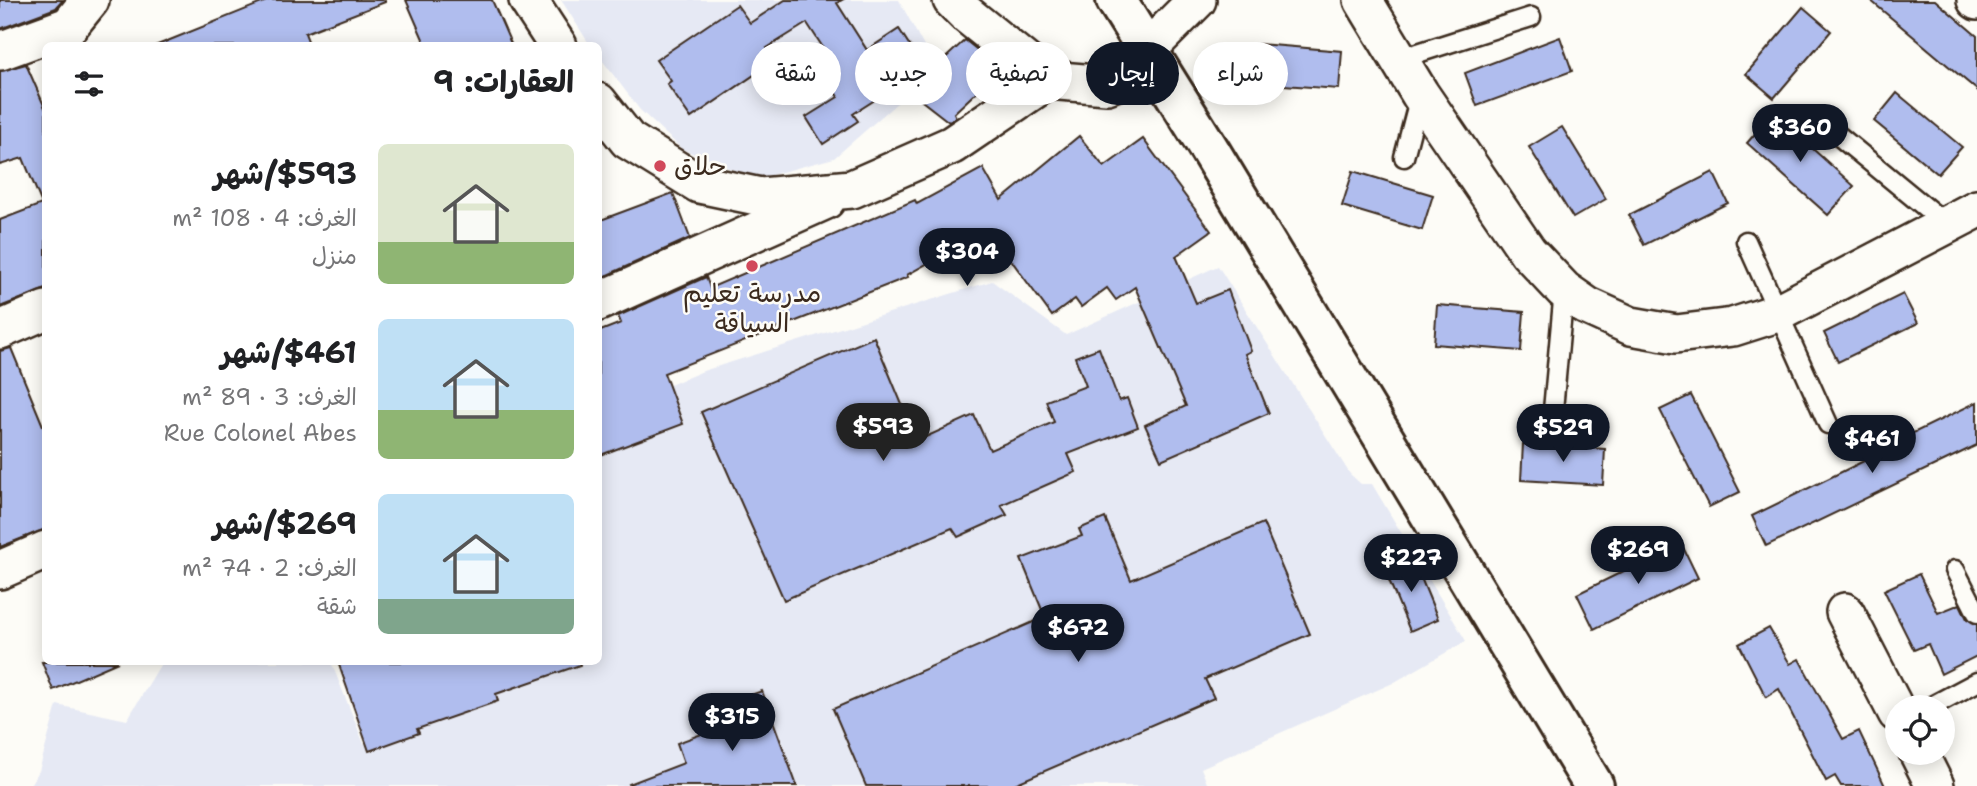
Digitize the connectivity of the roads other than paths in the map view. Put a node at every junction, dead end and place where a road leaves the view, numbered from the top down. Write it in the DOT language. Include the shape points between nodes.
graph roads {
  1 [pos="90,0"];
  2 [pos="528,0"];
  3 [pos="952,0"];
  4 [pos="1116,0"];
  5 [pos="1197,0"];
  6 [pos="1359,0"];
  7 [pos="1531,17"];
  8 [pos="555,42"];
  9 [pos="1001,42"];
  10 [pos="1143,42"];
  11 [pos="1155,42"];
  12 [pos="0,51"];
  13 [pos="1399,59"];
  14 [pos="1420,94"];
  15 [pos="1179,100"];
  16 [pos="1011,105"];
  17 [pos="602,107"];
  18 [pos="1828,127"];
  19 [pos="1404,157"];
  20 [pos="852,188"];
  21 [pos="1962,217"];
  22 [pos="1746,240"];
  23 [pos="1564,290"];
  24 [pos="602,300"];
  25 [pos="42,312"];
  26 [pos="1777,313"];
  27 [pos="0,330"];
  28 [pos="1553,411"];
  29 [pos="1828,424"];
  30 [pos="42,552"];
  31 [pos="0,570"];
  32 [pos="1955,570"];
  33 [pos="1845,612"];
  34 [pos="1977,613"];
  35 [pos="1977,682"];
  36 [pos="1888,695"];
  37 [pos="1953,695"];
  38 [pos="1924,765"];
  39 [pos="1594,786"];
  40 [pos="1935,786"];
  1 -- 12 [label="street" via="69,26"];
  2 -- 8 [label="street"];
  3 -- 9 [label="street"];
  4 -- 10 [label="main road"];
  5 -- 11 [label="street"];
  6 -- 13 [label="street"];
  7 -- 13 [label="lane"];
  13 -- 14 [label="street"];
  14 -- 19 [label="lane"];
  14 -- 23 [label="street" via="1528,252"];
  15 -- 39 [label="main road"];
  16 -- 20 [label="street" via="952,145"];
  17 -- 20 [label="street" via="628,140 699,184 761,197"];
  18 -- 21 [label="lane"];
  20 -- 24 [label="street"];
  21 -- 26 [label="street"];
  22 -- 26 [label="lane"];
  23 -- 26 [label="street" via="1631,326 1676,334 1733,327"];
  23 -- 28 [label="lane"];
  25 -- 27 [label="street"];
  26 -- 29 [label="lane"];
  30 -- 31 [label="street"];
  32 -- 34 [label="lane"];
  33 -- 36 [label="street"];
  35 -- 37 [label="lane"];
  38 -- 40 [label="street"];
}
